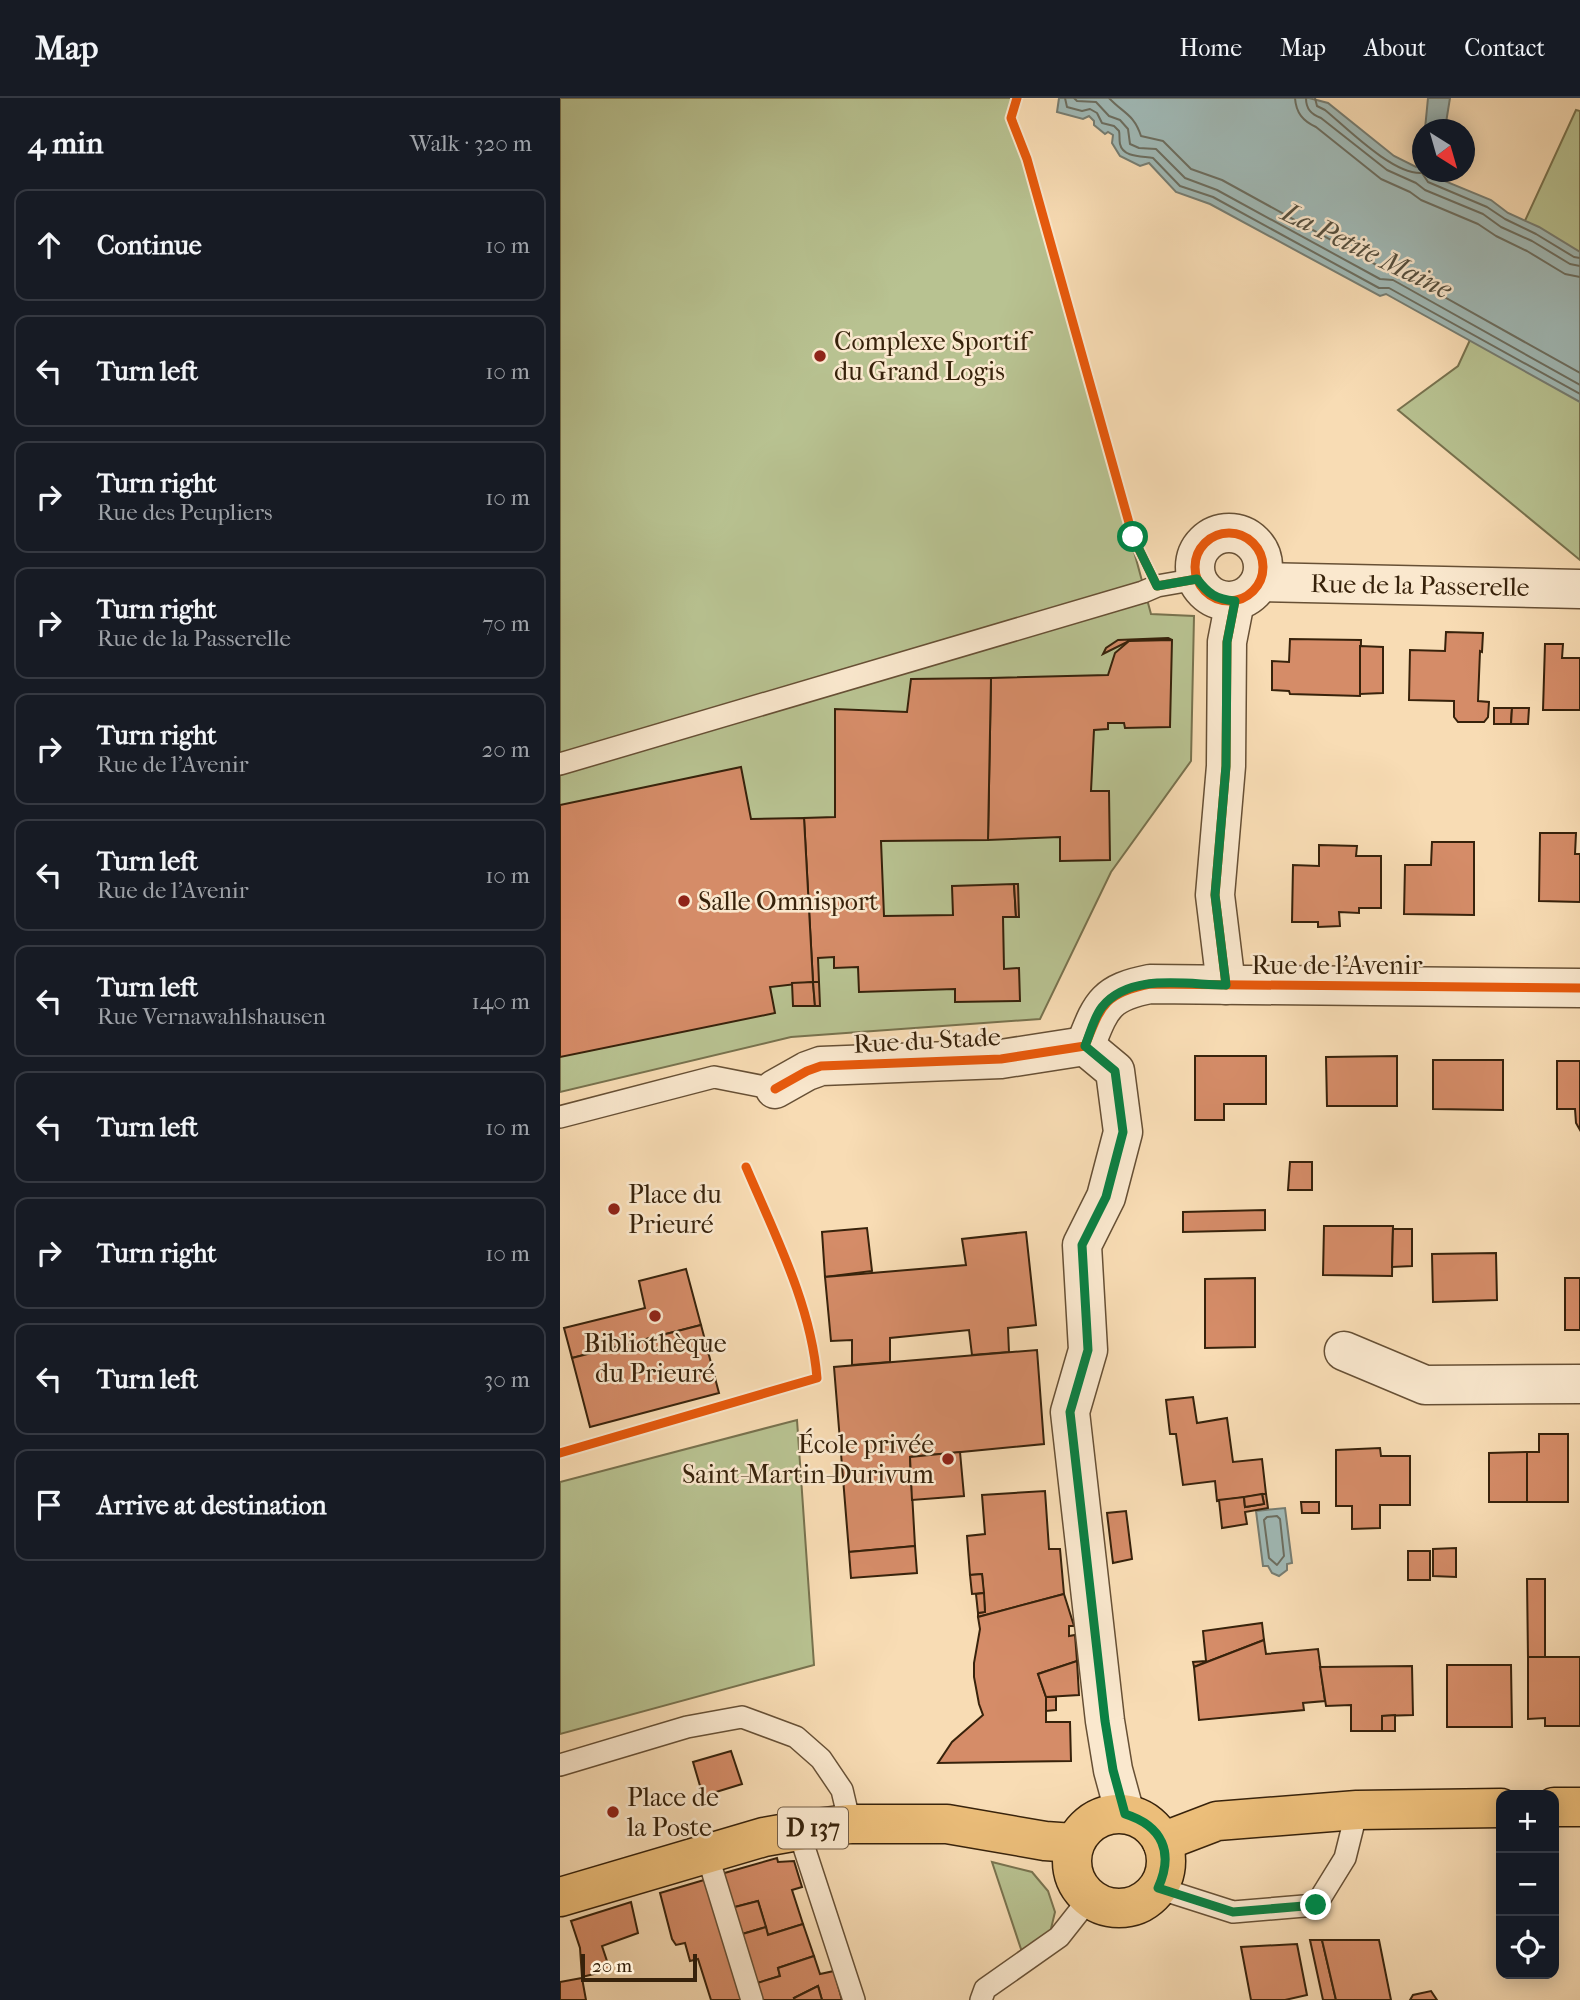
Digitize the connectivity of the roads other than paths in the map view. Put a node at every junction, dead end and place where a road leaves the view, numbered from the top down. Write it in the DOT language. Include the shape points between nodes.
graph roads {
  1 [pos="1197,579"];
  2 [pos="1580,589"];
  3 [pos="1248,591"];
  4 [pos="560,764"];
  5 [pos="1226,985"];
  6 [pos="1580,988"];
  7 [pos="1085,1046"];
  8 [pos="775,1089"];
  9 [pos="560,1118"];
  10 [pos="1344,1351"];
  11 [pos="1580,1384"];
  12 [pos="560,1765"];
  13 [pos="1559,1807"];
  14 [pos="1580,1807"];
  15 [pos="1496,1808"];
  16 [pos="1357,1810"];
  17 [pos="1125,1814"];
  18 [pos="850,1824"];
  19 [pos="799,1832"];
  20 [pos="1162,1842"];
  21 [pos="1074,1843"];
  22 [pos="707,1854"];
  23 [pos="1158,1888"];
  24 [pos="560,1897"];
  25 [pos="1089,1899"];
  26 [pos="752,2000"];
  27 [pos="854,2000"];
  28 [pos="981,2000"];
  1 -- 3 [label="street" via="1219,600"];
  1 -- 3 [label="street" via="1199,549 1210,538 1239,534 1252,541 1264,567"];
  1 -- 4 [label="lane" via="1157,586"];
  2 -- 3 [label="street, Rue de la Passerelle"];
  3 -- 5 [label="street" via="1227,642 1226,766 1215,895"];
  5 -- 6 [label="street, Rue de l'Avenir"];
  5 -- 7 [label="street, Rue de l'Avenir" via="1128,988 1100,1009"];
  7 -- 8 [label="street, Rue du Stade" via="1000,1059 821,1066"];
  7 -- 17 [label="street" via="1115,1071 1123,1132 1106,1197 1082,1245 1088,1350 1070,1412 1105,1721"];
  8 -- 9 [label="lane" via="714,1077"];
  10 -- 11 [label="street" via="1424,1385"];
  12 -- 18 [label="lane" via="687,1727 742,1717 796,1737 821,1759 842,1790"];
  13 -- 14 [label="main road"];
  15 -- 16 [label="main road"];
  16 -- 20 [label="main road" via="1217,1821"];
  16 -- 23 [label="lane" via="1345,1858 1316,1905 1233,1912"];
  17 -- 20 [label="main road" via="1153,1828"];
  17 -- 21 [label="main road" via="1095,1820"];
  18 -- 19 [label="main road, D 137"];
  18 -- 21 [label="main road, D 137" via="947,1824"];
  19 -- 22 [label="main road, D 137"];
  19 -- 27 [label="lane"];
  20 -- 23 [label="main road" via="1165,1873"];
  21 -- 25 [label="main road" via="1072,1873"];
  22 -- 24 [label="main road, D 137"];
  22 -- 26 [label="lane"];
  23 -- 25 [label="main road" via="1133,1906 1110,1907"];
  25 -- 28 [label="lane" via="1059,1937 985,1989"];
}
